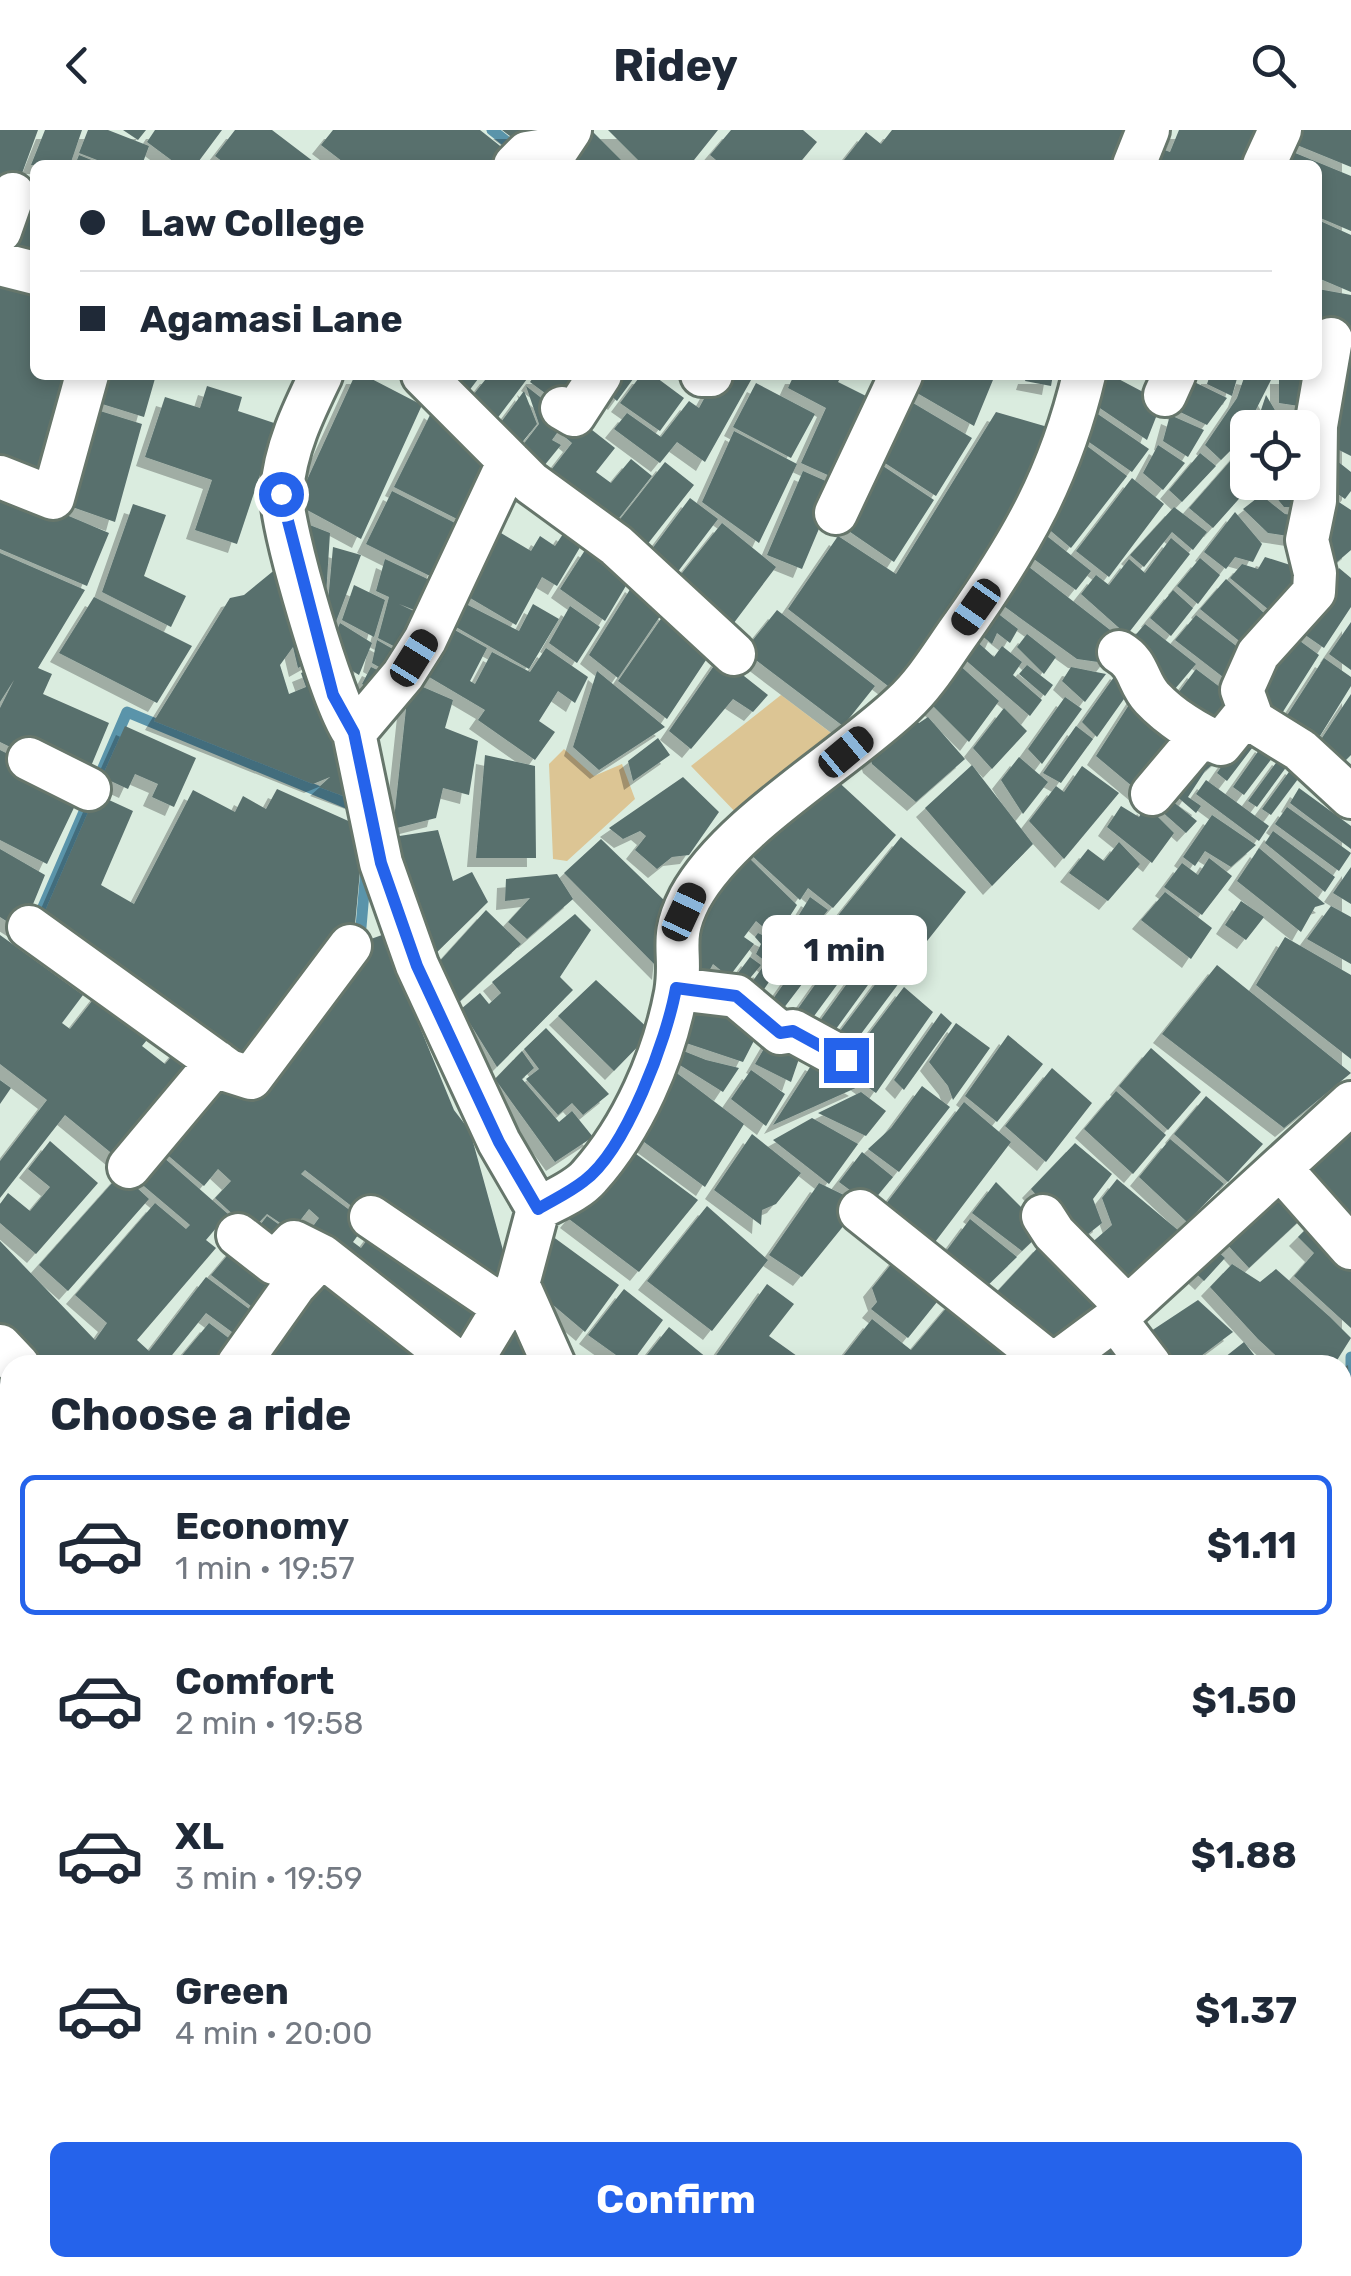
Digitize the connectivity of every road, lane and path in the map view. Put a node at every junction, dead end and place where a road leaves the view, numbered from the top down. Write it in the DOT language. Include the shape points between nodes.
graph roads {
  1 [pos="570,130"];
  2 [pos="1148,130"];
  3 [pos="1280,130"];
  4 [pos="517,149"];
  5 [pos="1136,160"];
  6 [pos="1266,160"];
  7 [pos="0,264"];
  8 [pos="30,272"];
  9 [pos="1333,338"];
  10 [pos="86,380"];
  11 [pos="318,380"];
  12 [pos="427,380"];
  13 [pos="597,380"];
  14 [pos="900,380"];
  15 [pos="1083,380"];
  16 [pos="562,408"];
  17 [pos="510,461"];
  18 [pos="0,477"];
  19 [pos="836,512"];
  20 [pos="1119,652"];
  21 [pos="734,654"];
  22 [pos="1247,712"];
  23 [pos="354,733"];
  24 [pos="1201,736"];
  25 [pos="28,759"];
  26 [pos="89,790"];
  27 [pos="1152,794"];
  28 [pos="1351,797"];
  29 [pos="30,928"];
  30 [pos="350,946"];
  31 [pos="676,988"];
  32 [pos="846,1060"];
  33 [pos="217,1062"];
  34 [pos="1349,1105"];
  35 [pos="129,1166"];
  36 [pos="1281,1170"];
  37 [pos="538,1209"];
  38 [pos="860,1211"];
  39 [pos="1043,1216"];
  40 [pos="371,1217"];
  41 [pos="1351,1248"];
  42 [pos="512,1296"];
  43 [pos="1121,1313"];
  44 [pos="245,1355"];
  45 [pos="447,1355"];
  46 [pos="475,1355"];
  47 [pos="548,1355"];
  48 [pos="1040,1355"];
  49 [pos="1066,1355"];
  50 [pos="1144,1355"];
  1 -- 4 [label="street" via="558,148"];
  2 -- 5 [label="street"];
  3 -- 6 [label="street"];
  7 -- 8 [label="street"];
  9 -- 22 [label="street" via="1316,426 1316,501 1307,540 1314,592 1258,654 1242,690"];
  10 -- 18 [label="street" via="53,498"];
  11 -- 23 [label="street" via="294,430 281,494 333,695"];
  12 -- 17 [label="street"];
  13 -- 16 [label="street" via="574,415"];
  14 -- 19 [label="street"];
  15 -- 31 [label="street" via="1068,442 1024,532 905,703 719,860 692,894 674,931"];
  17 -- 21 [label="street" via="616,544"];
  17 -- 23 [label="street" via="425,640"];
  20 -- 24 [label="street" via="1136,664 1149,695"];
  22 -- 24 [label="street" via="1220,744"];
  22 -- 28 [label="street"];
  23 -- 37 [label="street" via="381,863 417,966 499,1142"];
  24 -- 27 [label="street"];
  25 -- 26 [label="street"];
  29 -- 33 [label="street"];
  30 -- 33 [label="street" via="250,1078"];
  31 -- 32 [label="street" via="736,996 780,1033 793,1031"];
  31 -- 37 [label="street" via="650,1078 627,1122 588,1179"];
  33 -- 35 [label="street"];
  34 -- 36 [label="street"];
  36 -- 41 [label="street"];
  36 -- 43 [label="street"];
  37 -- 42 [label="street"];
  38 -- 48 [label="street"];
  39 -- 43 [label="street"];
  40 -- 42 [label="street"];
  42 -- 46 [label="street"];
  42 -- 47 [label="street"];
  43 -- 49 [label="street"];
  43 -- 50 [label="street"];
  44 -- 45 [label="street" via="294,1286 282,1237"];
}
